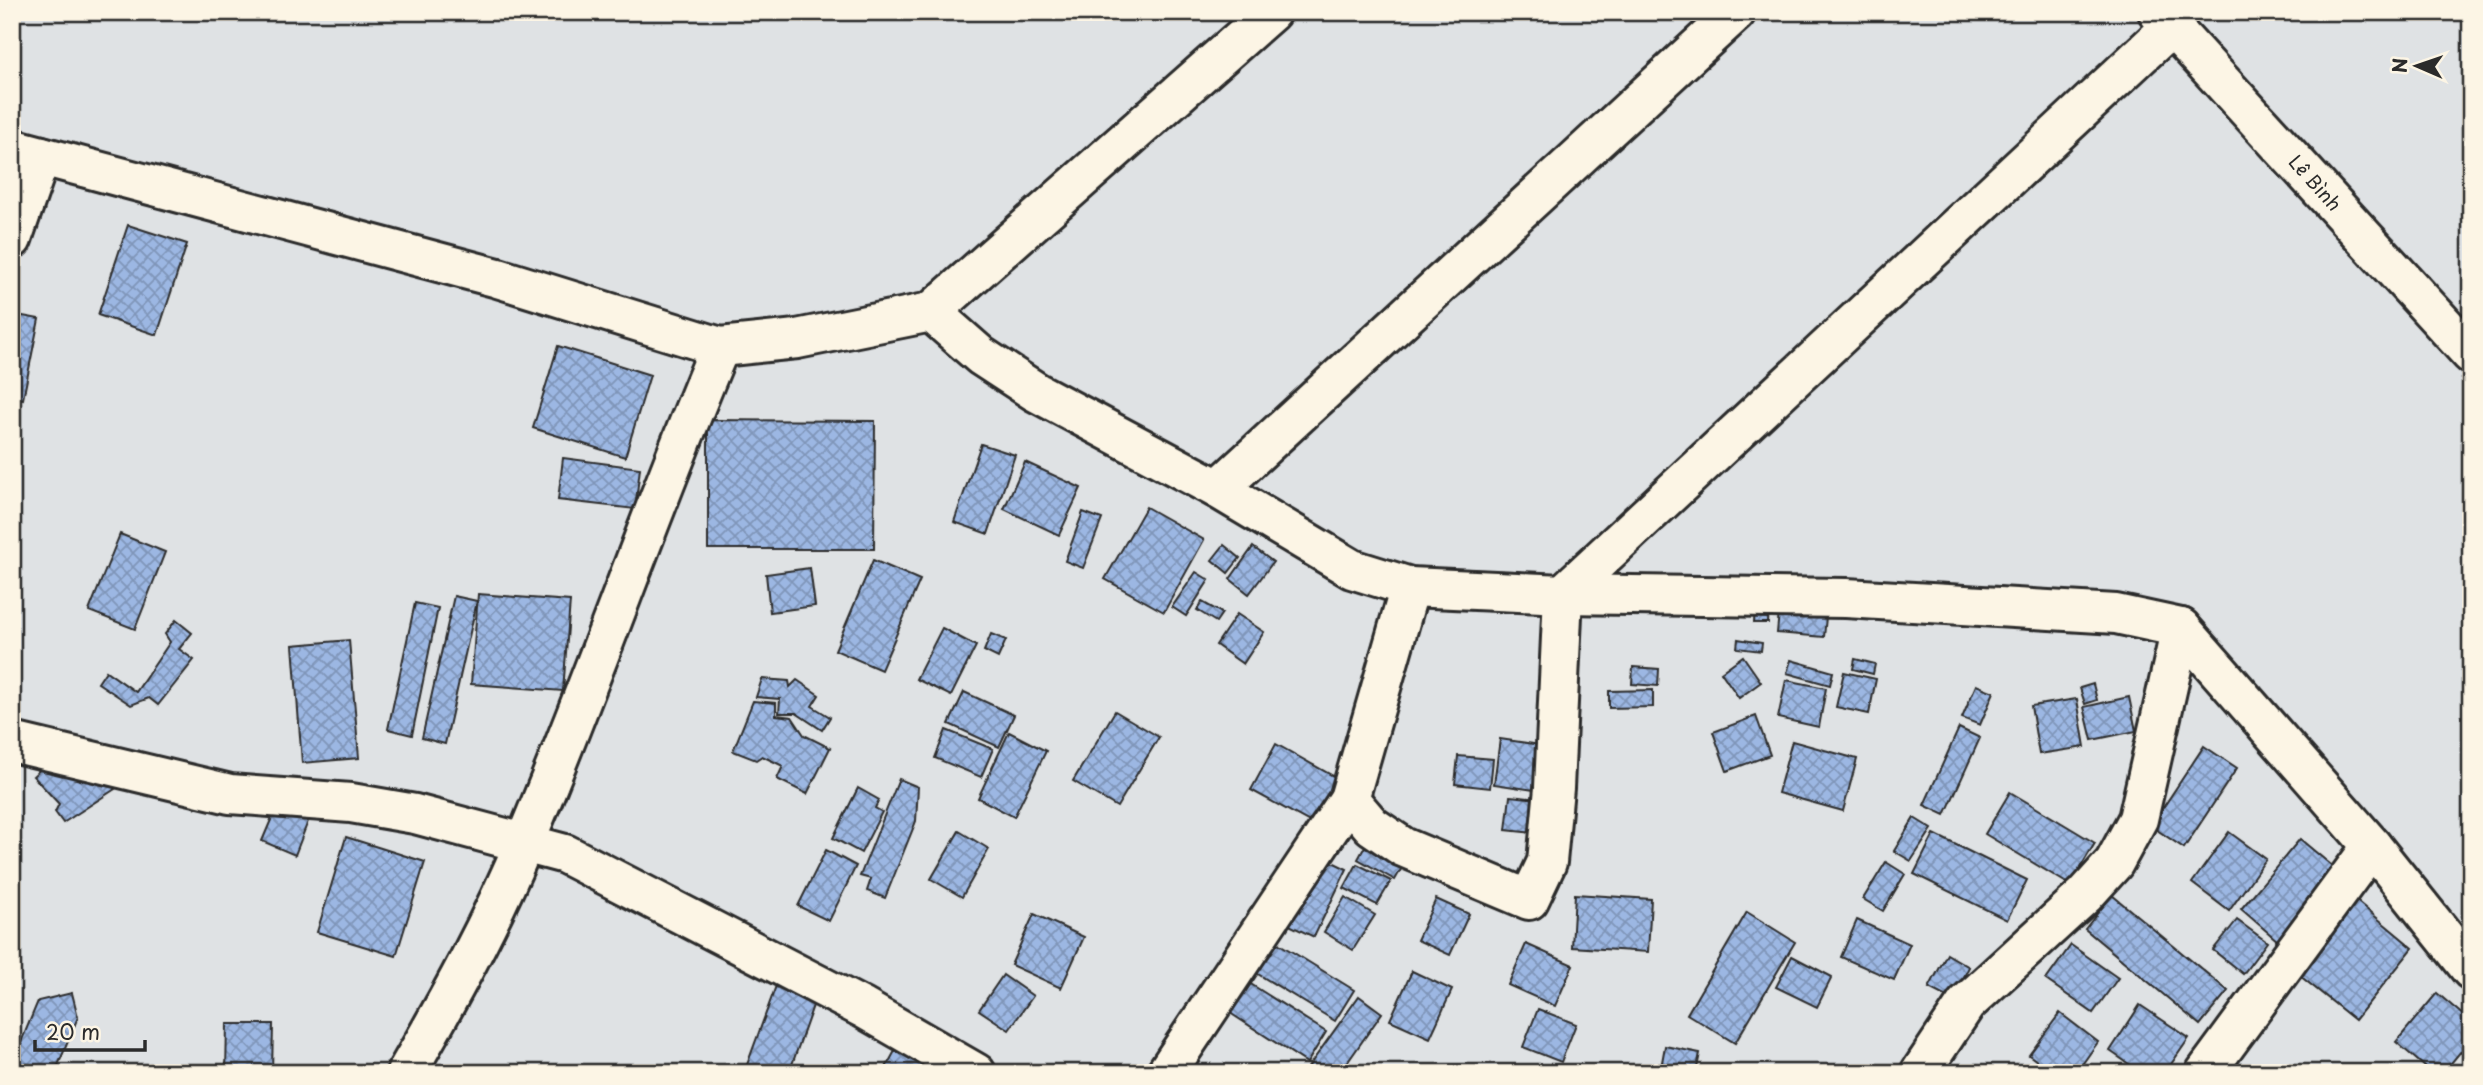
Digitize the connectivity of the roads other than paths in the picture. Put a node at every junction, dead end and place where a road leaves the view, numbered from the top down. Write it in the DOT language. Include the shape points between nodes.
graph roads {
  1 [pos="1271,12"];
  2 [pos="1736,12"];
  3 [pos="2165,19"];
  4 [pos="27,152"];
  5 [pos="12,239"];
  6 [pos="931,312"];
  7 [pos="720,347"];
  8 [pos="2471,354"];
  9 [pos="1218,489"];
  10 [pos="1410,587"];
  11 [pos="1563,594"];
  12 [pos="2182,628"];
  13 [pos="12,742"];
  14 [pos="1349,799"];
  15 [pos="525,843"];
  16 [pos="2372,846"];
  17 [pos="2471,970"];
  18 [pos="406,1073"];
  19 [pos="976,1073"];
  20 [pos="1166,1073"];
  21 [pos="1920,1073"];
  22 [pos="2205,1073"];
  1 -- 6 [label="street"];
  2 -- 9 [label="street"];
  3 -- 8 [label="street, Lê Bình"];
  3 -- 11 [label="street"];
  4 -- 5 [label="street"];
  4 -- 7 [label="street" via="498,278"];
  6 -- 7 [label="street" via="797,340"];
  6 -- 9 [label="street" via="981,356 1036,392"];
  7 -- 15 [label="street" via="668,469"];
  9 -- 10 [label="street" via="1352,569"];
  10 -- 11 [label="street"];
  10 -- 14 [label="street"];
  11 -- 12 [label="street" via="1846,598 2116,614"];
  11 -- 14 [label="street" via="1547,862 1529,900 1403,847 1372,826"];
  12 -- 16 [label="street"];
  12 -- 21 [label="street" via="2138,819 2114,863 1966,1004"];
  13 -- 15 [label="street" via="230,794 351,803 415,814"];
  14 -- 20 [label="street"];
  15 -- 18 [label="street" via="441,1013"];
  15 -- 19 [label="street" via="565,854 863,1008"];
  16 -- 17 [label="street"];
  16 -- 22 [label="street"];
}
